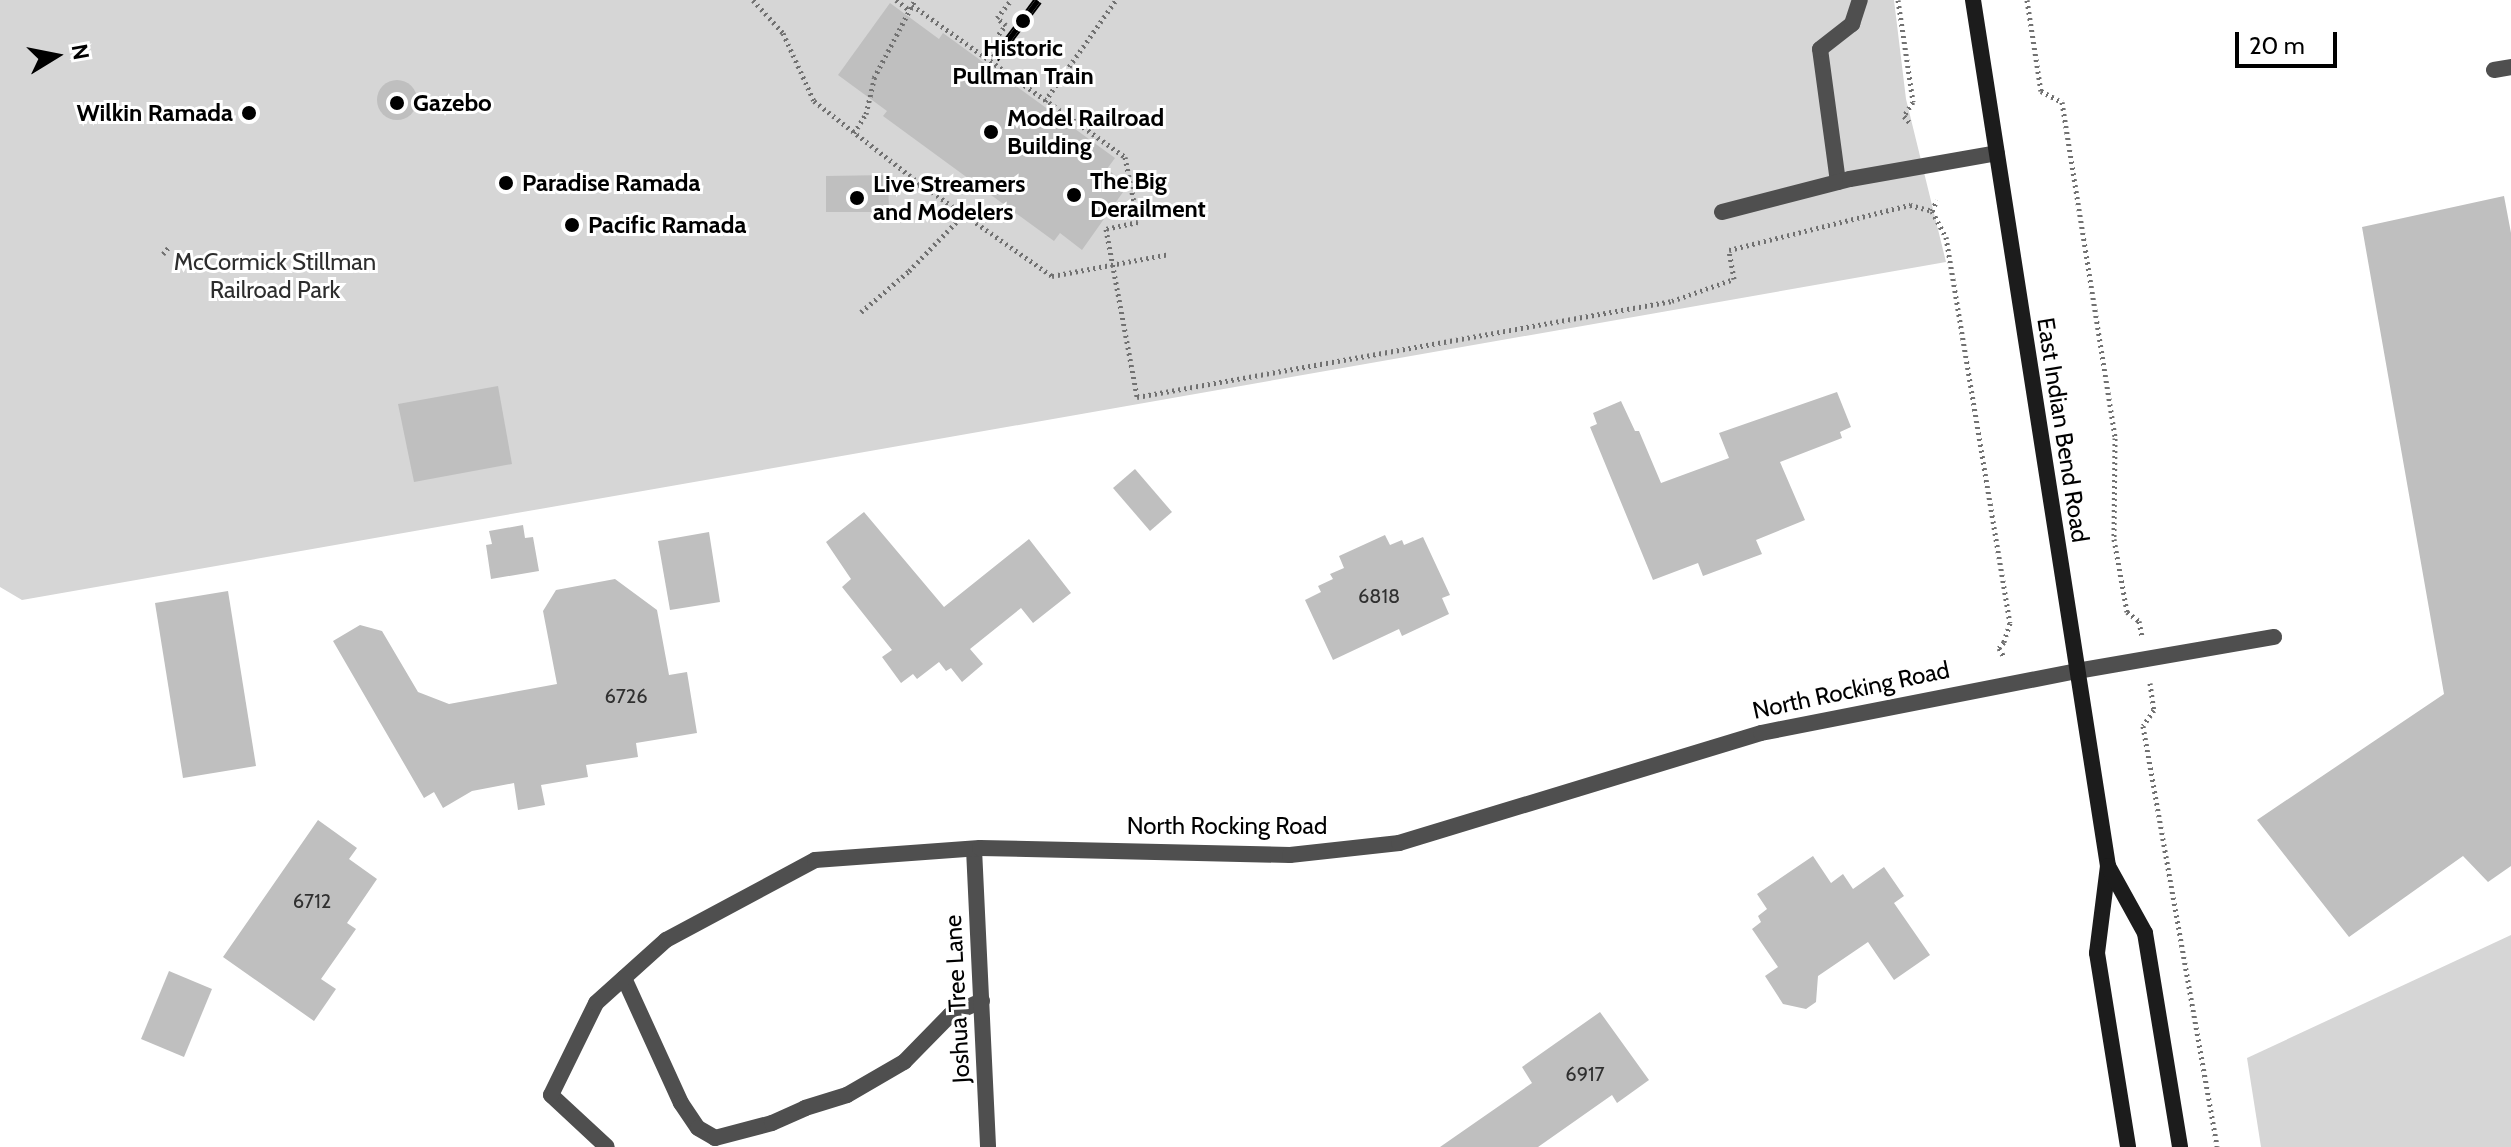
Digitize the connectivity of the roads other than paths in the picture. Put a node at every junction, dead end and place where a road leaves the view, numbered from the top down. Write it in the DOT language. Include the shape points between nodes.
graph roads {
  1 [pos="1860,0"];
  2 [pos="1973,0"];
  3 [pos="1997,153"];
  4 [pos="1838,182"];
  5 [pos="1722,212"];
  6 [pos="2274,637"];
  7 [pos="2077,671"];
  8 [pos="974,849"];
  9 [pos="2108,866"];
  10 [pos="624,978"];
  11 [pos="982,1001"];
  12 [pos="703,1139"];
  13 [pos="607,1147"];
  14 [pos="988,1147"];
  15 [pos="2128,1147"];
  16 [pos="2180,1147"];
  1 -- 4 [label="street" via="1852,24 1820,49"];
  2 -- 3 [label="main road, East Indian Bend Road"];
  3 -- 4 [label="street"];
  3 -- 7 [label="main road, East Indian Bend Road"];
  4 -- 5 [label="street"];
  6 -- 7 [label="street, North Rocking Road"];
  7 -- 8 [label="street, North Rocking Road" via="1761,733 1399,843 1290,855"];
  7 -- 9 [label="main road, East Indian Bend Road"];
  8 -- 10 [label="street, North Rocking Road" via="815,860 666,940"];
  8 -- 11 [label="street, Joshua Tree Lane"];
  9 -- 15 [label="main road, East Indian Bend Road" via="2097,953"];
  9 -- 16 [label="main road, East Indian Bend Road" via="2145,933"];
  10 -- 12 [label="street"];
  10 -- 13 [label="street, North Rocking Road" via="596,1003 551,1095"];
  11 -- 12 [label="street" via="950,1015 904,1062 847,1095 743,1133"];
  11 -- 14 [label="street, Joshua Tree Lane"];
}
